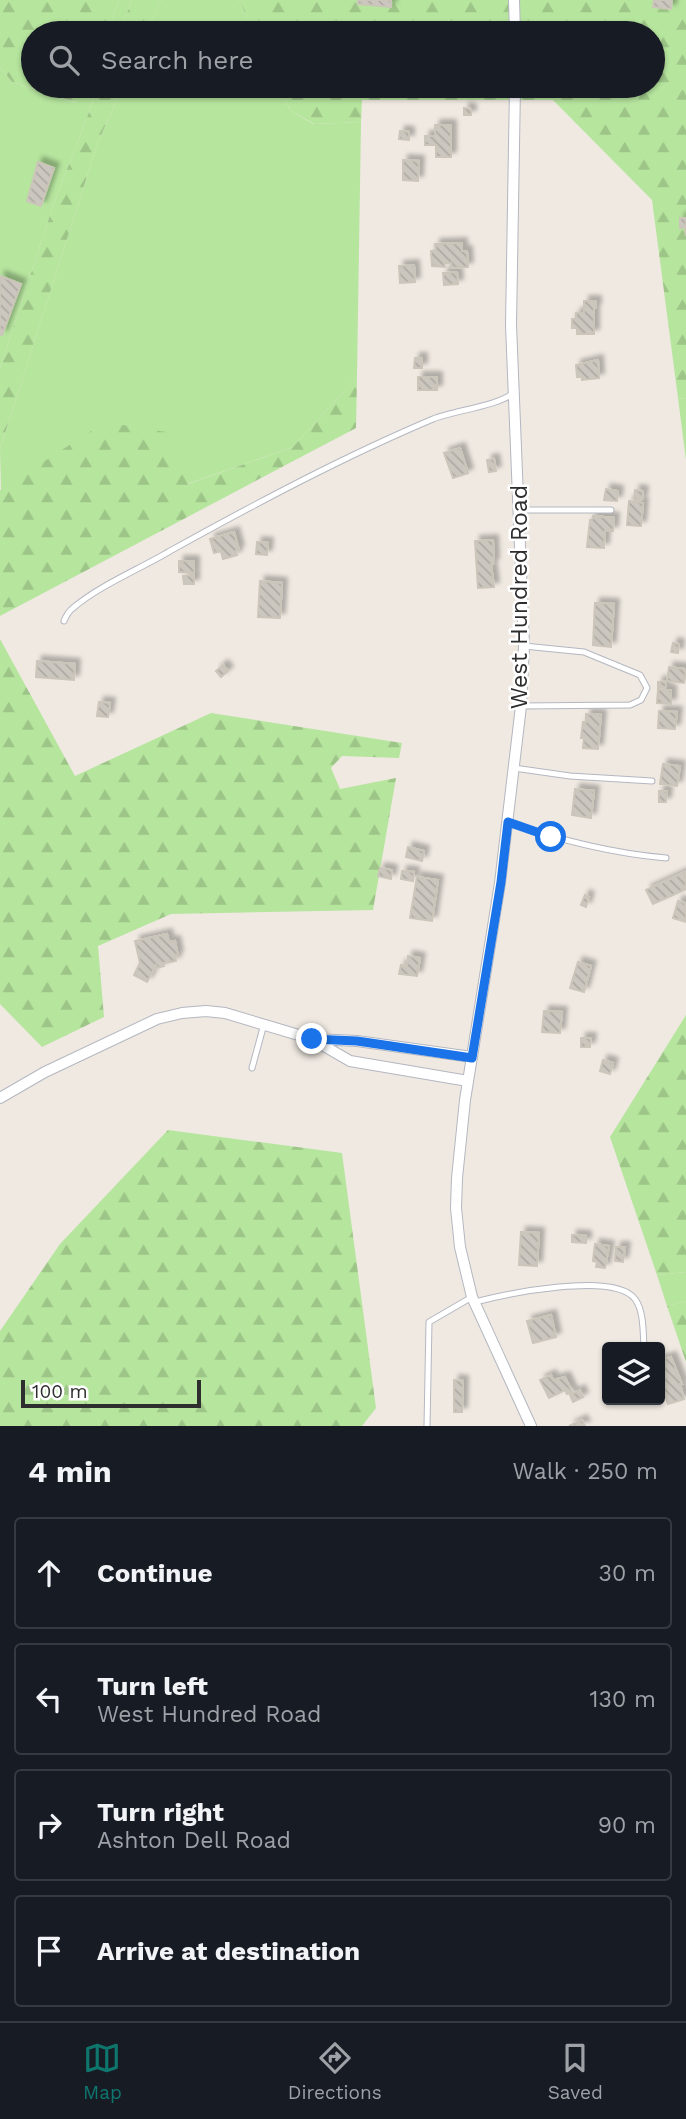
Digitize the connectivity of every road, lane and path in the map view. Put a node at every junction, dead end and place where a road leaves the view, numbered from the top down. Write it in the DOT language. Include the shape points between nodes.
graph roads {
  1 [pos="514,0"];
  2 [pos="515,21"];
  3 [pos="515,98"];
  4 [pos="513,393"];
  5 [pos="519,510"];
  6 [pos="611,510"];
  7 [pos="64,621"];
  8 [pos="524,646"];
  9 [pos="521,706"];
  10 [pos="514,768"];
  11 [pos="652,781"];
  12 [pos="508,822"];
  13 [pos="666,858"];
  14 [pos="264,1024"];
  15 [pos="312,1039"];
  16 [pos="472,1058"];
  17 [pos="252,1068"];
  18 [pos="468,1081"];
  19 [pos="0,1098"];
  20 [pos="474,1299"];
  21 [pos="644,1342"];
  22 [pos="427,1426"];
  23 [pos="531,1426"];
  1 -- 2 [label="street"];
  3 -- 4 [label="street, West Hundred Road"];
  4 -- 5 [label="street, West Hundred Road"];
  4 -- 7 [label="lane" via="501,401 436,418 349,457 101,590 72,609"];
  5 -- 6 [label="lane"];
  5 -- 8 [label="street, West Hundred Road"];
  8 -- 9 [label="street, West Hundred Road"];
  8 -- 9 [label="lane" via="584,652 640,675 647,688 641,700 630,705"];
  9 -- 10 [label="street, West Hundred Road"];
  10 -- 11 [label="lane"];
  10 -- 12 [label="street, West Hundred Road"];
  12 -- 13 [label="lane" via="573,842"];
  12 -- 16 [label="street, West Hundred Road"];
  14 -- 15 [label="street"];
  14 -- 17 [label="lane"];
  14 -- 19 [label="street" via="206,1011 157,1019"];
  15 -- 16 [label="street"];
  15 -- 18 [label="street" via="350,1061"];
  16 -- 18 [label="street, West Hundred Road"];
  18 -- 20 [label="street, West Hundred Road" via="456,1208 460,1247"];
  20 -- 21 [label="lane" via="561,1288 625,1290 638,1304"];
  20 -- 22 [label="lane" via="429,1322"];
  20 -- 23 [label="street, West Hundred Road"];
}
